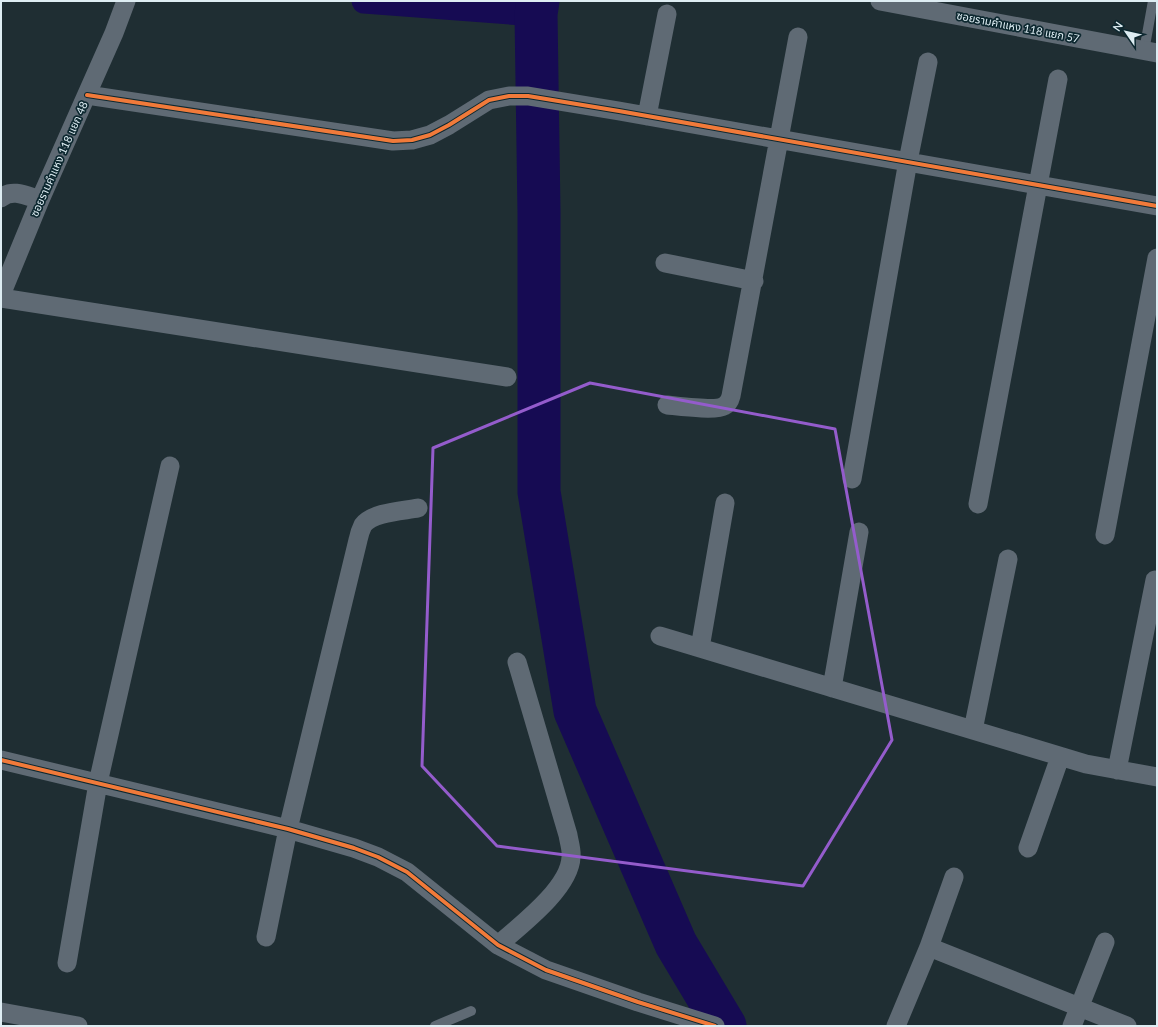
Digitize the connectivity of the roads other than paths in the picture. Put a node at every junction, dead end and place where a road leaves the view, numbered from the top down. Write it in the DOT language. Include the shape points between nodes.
graph roads {
  1 [pos="126,1"];
  2 [pos="880,1"];
  3 [pos="1153,1"];
  4 [pos="667,14"];
  5 [pos="798,36"];
  6 [pos="1151,52"];
  7 [pos="928,62"];
  8 [pos="1058,79"];
  9 [pos="87,95"];
  10 [pos="647,116"];
  11 [pos="778,140"];
  12 [pos="908,162"];
  13 [pos="1038,186"];
  14 [pos="1,198"];
  15 [pos="40,200"];
  16 [pos="1157,206"];
  17 [pos="1157,258"];
  18 [pos="665,263"];
  19 [pos="754,281"];
  20 [pos="1,295"];
  21 [pos="1,298"];
  22 [pos="507,377"];
  23 [pos="667,405"];
  24 [pos="170,466"];
  25 [pos="852,479"];
  26 [pos="725,503"];
  27 [pos="978,504"];
  28 [pos="418,508"];
  29 [pos="859,532"];
  30 [pos="1105,534"];
  31 [pos="1008,559"];
  32 [pos="1155,580"];
  33 [pos="660,636"];
  34 [pos="700,648"];
  35 [pos="517,662"];
  36 [pos="832,688"];
  37 [pos="973,730"];
  38 [pos="1060,757"];
  39 [pos="1,760"];
  40 [pos="1117,770"];
  41 [pos="1157,777"];
  42 [pos="98,782"];
  43 [pos="288,829"];
  44 [pos="1028,848"];
  45 [pos="954,877"];
  46 [pos="266,937"];
  47 [pos="1105,942"];
  48 [pos="498,945"];
  49 [pos="929,947"];
  50 [pos="67,963"];
  51 [pos="1079,1007"];
  52 [pos="471,1011"];
  53 [pos="1,1012"];
  54 [pos="36,1022"];
  55 [pos="78,1026"];
  56 [pos="435,1026"];
  57 [pos="715,1026"];
  58 [pos="896,1026"];
  59 [pos="1072,1026"];
  60 [pos="1127,1026"];
  1 -- 9 [label="street, ซอยรามคำแหง 118 แยก 48"];
  2 -- 6 [label="street, ซอยรามคำแหง 118 แยก 57"];
  3 -- 6 [label="lane"];
  4 -- 10 [label="street"];
  5 -- 11 [label="street"];
  7 -- 12 [label="street"];
  8 -- 13 [label="street"];
  9 -- 10 [label="street" via="393,141 412,140 430,135 489,100 509,96 528,96"];
  9 -- 15 [label="street, ซอยรามคำแหง 118 แยก 48"];
  10 -- 11 [label="street"];
  11 -- 12 [label="street"];
  11 -- 19 [label="street"];
  12 -- 13 [label="street"];
  12 -- 25 [label="street"];
  13 -- 16 [label="street"];
  13 -- 27 [label="street"];
  14 -- 15 [label="street" via="13,192"];
  15 -- 20 [label="street, ซอยรามคำแหง 118 แยก 48"];
  17 -- 30 [label="street"];
  18 -- 19 [label="street"];
  19 -- 23 [label="street" via="729,402 715,408"];
  21 -- 22 [label="street"];
  24 -- 42 [label="street"];
  26 -- 34 [label="street"];
  28 -- 43 [label="street" via="378,515 363,525"];
  29 -- 36 [label="street"];
  31 -- 37 [label="street"];
  32 -- 40 [label="street"];
  33 -- 34 [label="street"];
  34 -- 36 [label="street"];
  35 -- 48 [label="street" via="568,835 571,857 567,873 557,889"];
  36 -- 37 [label="street"];
  37 -- 38 [label="street"];
  38 -- 40 [label="street"];
  38 -- 44 [label="street"];
  39 -- 42 [label="street"];
  40 -- 41 [label="street"];
  42 -- 43 [label="street"];
  42 -- 50 [label="street"];
  43 -- 46 [label="street"];
  43 -- 48 [label="street" via="354,848 407,872"];
  45 -- 49 [label="street"];
  47 -- 51 [label="street"];
  48 -- 57 [label="street" via="546,970"];
  49 -- 51 [label="street"];
  49 -- 58 [label="street"];
  51 -- 59 [label="street"];
  51 -- 60 [label="street"];
  52 -- 56 [label="lane"];
  53 -- 54 [label="street"];
  54 -- 55 [label="street"];
}
